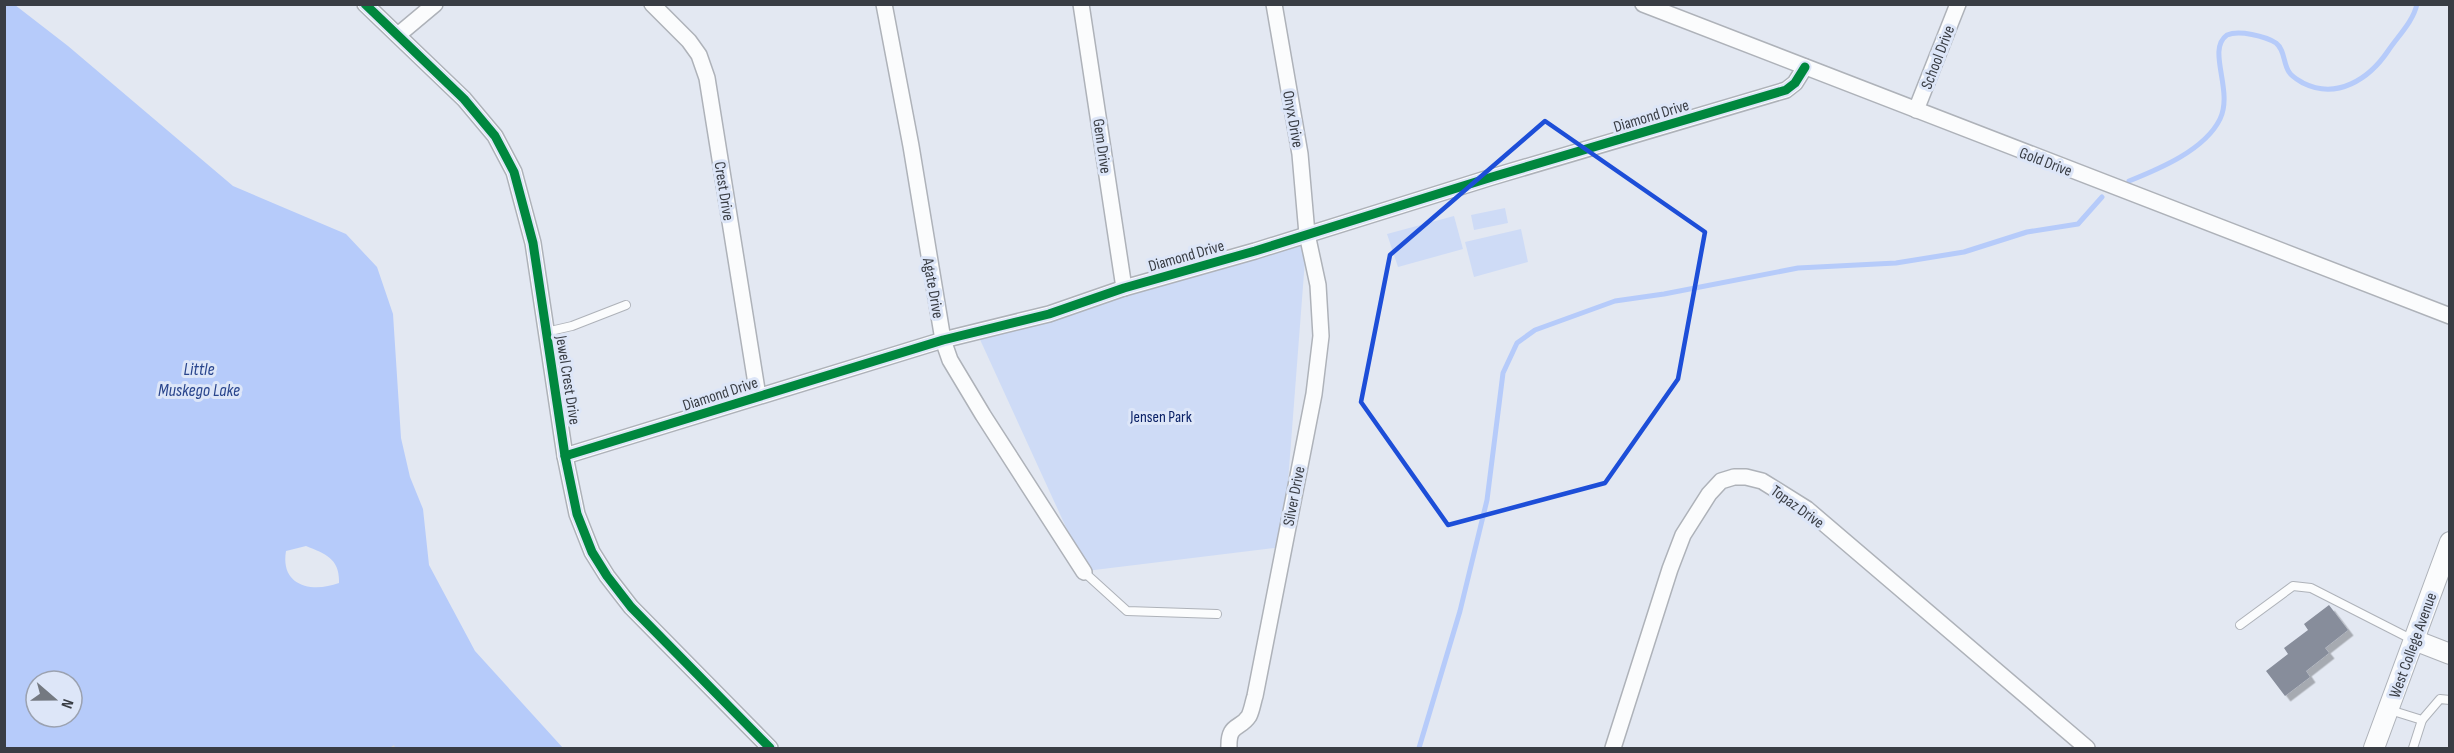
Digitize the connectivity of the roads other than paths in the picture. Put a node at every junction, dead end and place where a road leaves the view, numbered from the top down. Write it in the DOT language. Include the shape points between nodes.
graph roads {
  1 [pos="365,4"];
  2 [pos="435,4"];
  3 [pos="652,4"];
  4 [pos="885,4"];
  5 [pos="1081,4"];
  6 [pos="1274,4"];
  7 [pos="1643,4"];
  8 [pos="1958,4"];
  9 [pos="398,35"];
  10 [pos="1805,67"];
  11 [pos="1916,110"];
  12 [pos="1306,234"];
  13 [pos="1124,288"];
  14 [pos="626,305"];
  15 [pos="2450,316"];
  16 [pos="546,333"];
  17 [pos="943,340"];
  18 [pos="758,396"];
  19 [pos="565,456"];
  20 [pos="2449,543"];
  21 [pos="1083,572"];
  22 [pos="1217,614"];
  23 [pos="2240,626"];
  24 [pos="2414,640"];
  25 [pos="2450,654"];
  26 [pos="2450,700"];
  27 [pos="2389,709"];
  28 [pos="2422,720"];
  29 [pos="770,748"];
  30 [pos="1229,748"];
  31 [pos="1613,748"];
  32 [pos="2087,748"];
  33 [pos="2374,748"];
  34 [pos="2413,748"];
  1 -- 9 [label="street, Jewel Crest Drive"];
  2 -- 9 [label="street"];
  3 -- 18 [label="street, Crest Drive" via="689,41 707,78"];
  4 -- 17 [label="street, Agate Drive"];
  5 -- 13 [label="street, Gem Drive"];
  6 -- 12 [label="street, Onyx Drive" via="1300,154"];
  7 -- 10 [label="street, Gold Drive"];
  8 -- 11 [label="street, School Drive"];
  9 -- 16 [label="street, Jewel Crest Drive" via="464,99 505,152 526,209"];
  10 -- 11 [label="street, Gold Drive"];
  10 -- 12 [label="street, Diamond Drive" via="1786,90"];
  11 -- 15 [label="street, Gold Drive"];
  12 -- 13 [label="street, Diamond Drive"];
  12 -- 30 [label="street, Silver Drive" via="1318,285 1321,336 1314,394 1255,696 1250,714 1231,734"];
  13 -- 17 [label="street, Diamond Drive" via="1049,314"];
  14 -- 16 [label="lane"];
  16 -- 19 [label="street, Jewel Crest Drive"];
  17 -- 18 [label="street, Diamond Drive"];
  17 -- 21 [label="street, Agate Drive" via="950,360 983,415"];
  18 -- 19 [label="street, Diamond Drive"];
  19 -- 29 [label="street, Jewel Crest Drive" via="578,514 592,552 607,576 661,639"];
  20 -- 24 [label="street, West College Avenue"];
  21 -- 22 [label="lane" via="1127,610"];
  23 -- 24 [label="lane" via="2293,586 2311,588"];
  24 -- 25 [label="street"];
  24 -- 27 [label="street, West College Avenue"];
  26 -- 28 [label="lane" via="2440,699"];
  27 -- 28 [label="lane"];
  27 -- 33 [label="street, West College Avenue"];
  28 -- 34 [label="lane"];
  31 -- 32 [label="street, Topaz Drive" via="1683,535 1721,481 1746,477 1762,480 1807,509"];
}
